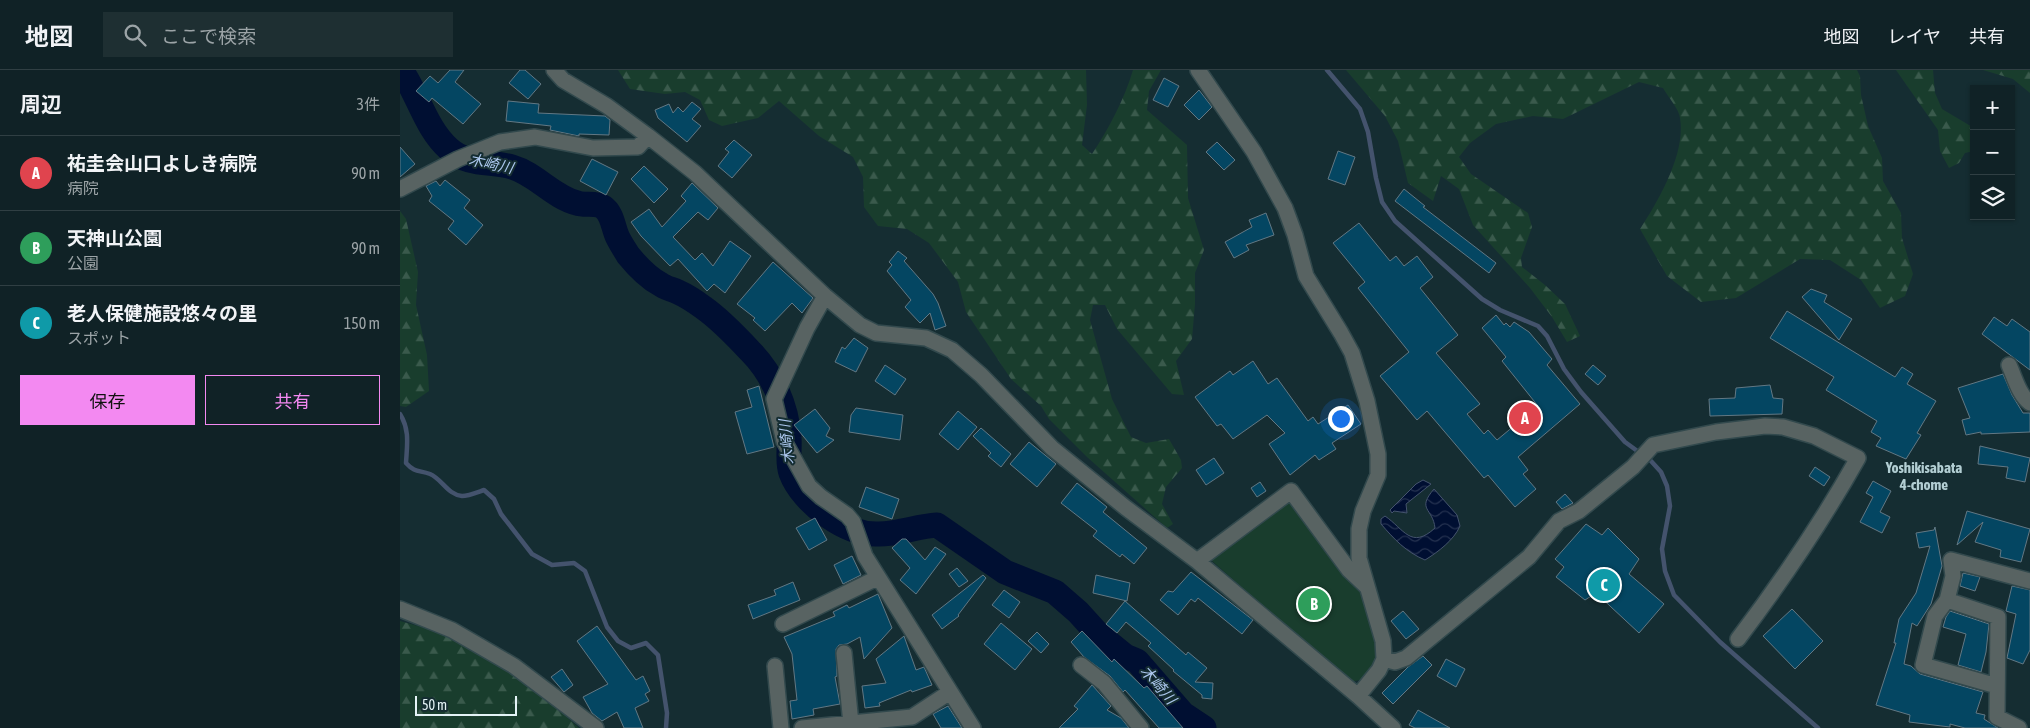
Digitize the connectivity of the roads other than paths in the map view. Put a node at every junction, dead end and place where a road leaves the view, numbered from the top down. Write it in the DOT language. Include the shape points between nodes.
graph roads {
  1 [pos="554,70"];
  2 [pos="1198,70"];
  3 [pos="648,136"];
  4 [pos="400,189"];
  5 [pos="825,296"];
  6 [pos="2010,365"];
  7 [pos="2030,403"];
  8 [pos="1197,561"];
  9 [pos="877,578"];
  10 [pos="2030,581"];
  11 [pos="1366,586"];
  12 [pos="1947,600"];
  13 [pos="400,609"];
  14 [pos="783,624"];
  15 [pos="1738,639"];
  16 [pos="844,654"];
  17 [pos="1384,659"];
  18 [pos="1081,665"];
  19 [pos="775,666"];
  20 [pos="1997,686"];
  21 [pos="950,692"];
  22 [pos="1358,696"];
  23 [pos="858,725"];
  24 [pos="596,728"];
  25 [pos="781,728"];
  26 [pos="802,728"];
  27 [pos="974,728"];
  28 [pos="1141,728"];
  29 [pos="1393,728"];
  30 [pos="2019,728"];
  1 -- 3 [label="street"];
  2 -- 11 [label="street" via="1245,138 1285,208 1306,276 1352,354 1367,401 1378,454 1378,475 1359,529 1359,558"];
  3 -- 4 [label="street" via="638,147 593,148 535,137 500,142"];
  3 -- 5 [label="street" via="695,173"];
  5 -- 8 [label="street" via="860,325 876,333 926,338 952,350 1052,448"];
  5 -- 9 [label="street" via="776,392 784,441 810,486 847,515"];
  6 -- 7 [label="street" via="2019,388"];
  8 -- 11 [label="street" via="1292,491 1349,570"];
  8 -- 22 [label="street"];
  9 -- 14 [label="street"];
  9 -- 21 [label="street"];
  10 -- 12 [label="street" via="1951,560 1953,576"];
  11 -- 17 [label="street" via="1383,641"];
  12 -- 20 [label="street" via="1998,617"];
  12 -- 20 [label="street" via="1935,616 1923,665"];
  13 -- 24 [label="street" via="452,630 514,666"];
  15 -- 17 [label="street" via="1778,586 1833,503 1858,458 1814,436 1783,427 1716,432 1653,445 1580,511 1559,521 1528,557 1406,658 1395,662"];
  16 -- 23 [label="street"];
  17 -- 22 [label="street" via="1380,670"];
  18 -- 28 [label="street" via="1104,683"];
  19 -- 25 [label="street"];
  20 -- 30 [label="street" via="1997,717"];
  21 -- 23 [label="street" via="912,716"];
  21 -- 27 [label="street"];
  22 -- 29 [label="street"];
  23 -- 26 [label="street"];
}
